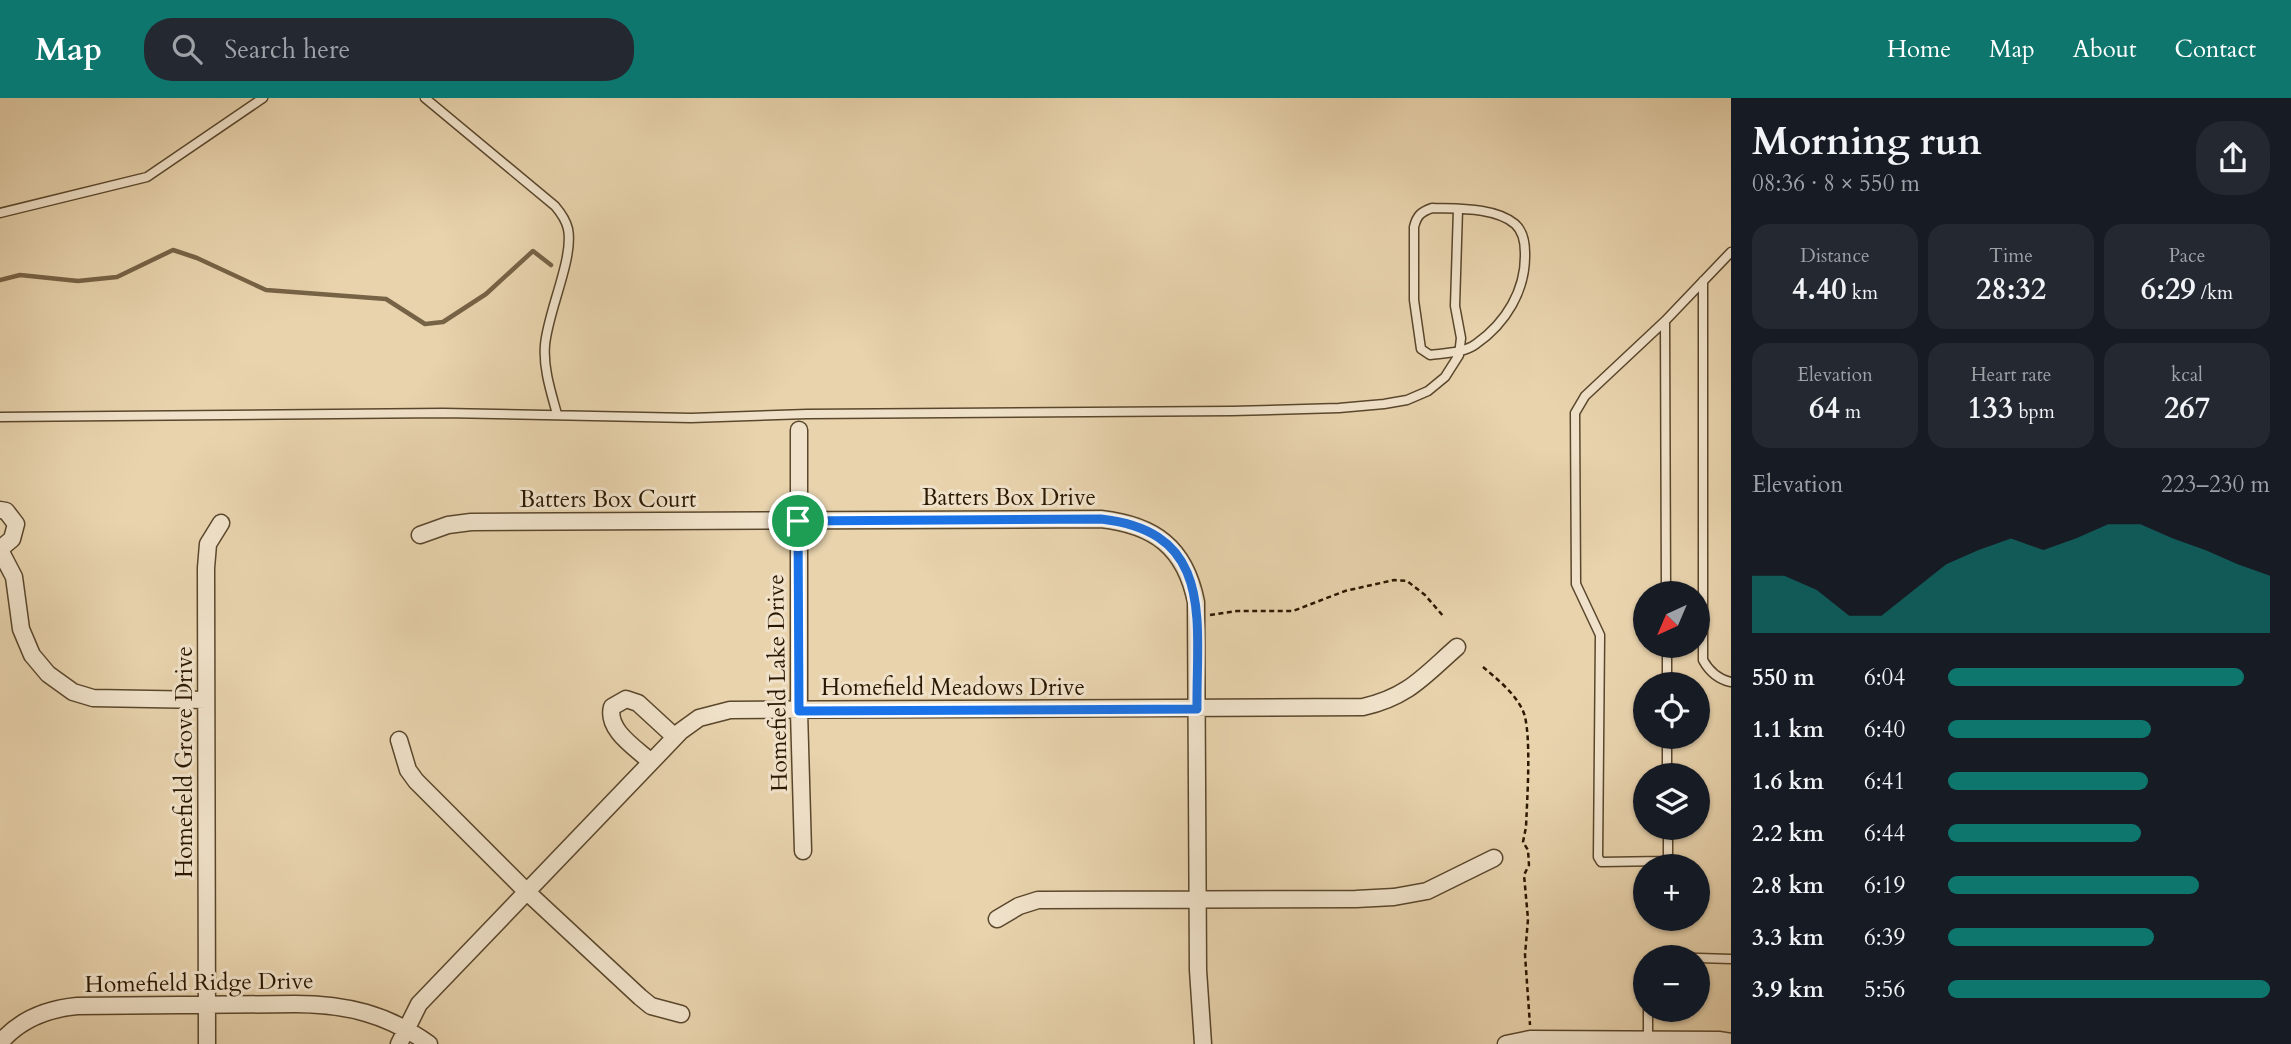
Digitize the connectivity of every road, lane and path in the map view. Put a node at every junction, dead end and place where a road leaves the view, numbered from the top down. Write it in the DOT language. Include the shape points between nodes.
graph roads {
  1 [pos="263,98"];
  2 [pos="425,98"];
  3 [pos="1458,209"];
  4 [pos="0,213"];
  5 [pos="1731,252"];
  6 [pos="1703,281"];
  7 [pos="1665,321"];
  8 [pos="1460,351"];
  9 [pos="557,414"];
  10 [pos="0,417"];
  11 [pos="799,430"];
  12 [pos="0,510"];
  13 [pos="798,521"];
  14 [pos="221,523"];
  15 [pos="420,536"];
  16 [pos="0,549"];
  17 [pos="1666,581"];
  18 [pos="1196,616"];
  19 [pos="1444,617"];
  20 [pos="1457,647"];
  21 [pos="1483,667"];
  22 [pos="1731,682"];
  23 [pos="206,700"];
  24 [pos="1197,709"];
  25 [pos="799,711"];
  26 [pos="675,737"];
  27 [pos="399,740"];
  28 [pos="651,761"];
  29 [pos="1668,840"];
  30 [pos="803,851"];
  31 [pos="1494,858"];
  32 [pos="526,891"];
  33 [pos="1197,900"];
  34 [pos="997,919"];
  35 [pos="1710,958"];
  36 [pos="1731,959"];
  37 [pos="207,1004"];
  38 [pos="681,1014"];
  39 [pos="1648,1022"];
  40 [pos="1531,1027"];
  41 [pos="406,1028"];
  42 [pos="1648,1040"];
  43 [pos="1731,1042"];
  44 [pos="0,1043"];
  45 [pos="208,1044"];
  46 [pos="399,1044"];
  47 [pos="429,1044"];
  48 [pos="1203,1044"];
  49 [pos="1506,1044"];
  1 -- 4 [label="lane" via="147,177"];
  2 -- 9 [label="lane" via="565,218 570,247 545,346"];
  3 -- 8 [label="lane" via="1455,306"];
  3 -- 8 [label="lane" via="1503,216 1514,223 1523,240 1526,270 1508,312 1475,345"];
  3 -- 8 [label="lane" via="1432,208 1416,217 1414,300 1421,349 1430,355"];
  5 -- 6 [label="lane"];
  6 -- 7 [label="lane"];
  6 -- 22 [label="lane" via="1703,660 1709,671"];
  7 -- 17 [label="lane"];
  7 -- 29 [label="lane" via="1585,396 1575,413 1576,584 1600,635 1598,857 1601,862 1664,861"];
  8 -- 9 [label="lane" via="1446,377 1428,391 1407,400 1353,407 691,418"];
  9 -- 10 [label="lane"];
  11 -- 13 [label="street, Homefield Lake Drive"];
  12 -- 16 [label="street" via="16,524 12,539"];
  13 -- 15 [label="street, Batters Box Court" via="471,522"];
  13 -- 18 [label="street, Batters Box Drive" via="1125,522 1145,528 1181,561 1192,583"];
  13 -- 25 [label="street, Homefield Lake Drive"];
  14 -- 23 [label="street, Homefield Grove Drive" via="208,544"];
  16 -- 23 [label="street" via="14,576 21,629 32,655 48,674 73,692 93,698"];
  18 -- 19 [label="path" via="1293,611 1345,591 1394,580 1407,581"];
  18 -- 24 [label="street, Batters Box Drive"];
  20 -- 24 [label="street, Homefield Meadows Drive" via="1405,693 1383,703 1334,709"];
  21 -- 40 [label="path" via="1510,692 1523,710 1528,728 1523,842 1529,865 1524,875"];
  23 -- 37 [label="street, Homefield Grove Drive"];
  24 -- 25 [label="street, Homefield Meadows Drive"];
  24 -- 33 [label="street, Batters Box Drive"];
  25 -- 26 [label="street, Homefield Meadows Drive" via="730,710 699,718"];
  25 -- 30 [label="street, Homefield Lake Drive"];
  26 -- 28 [label="street, Homefield Meadows Drive"];
  26 -- 28 [label="street" via="638,703 626,699 612,707 615,727"];
  27 -- 32 [label="street" via="416,781"];
  28 -- 32 [label="street, Homefield Meadows Drive"];
  31 -- 33 [label="street" via="1427,891 1395,897"];
  32 -- 38 [label="street" via="640,997 652,1006"];
  32 -- 41 [label="street, Homefield Meadows Drive" via="419,1004"];
  33 -- 34 [label="street" via="1038,900"];
  33 -- 48 [label="street, Batters Box Drive"];
  35 -- 36 [label="lane"];
  37 -- 41 [label="street, Homefield Ridge Drive" via="328,1004"];
  37 -- 44 [label="street, Homefield Ridge Drive" via="53,1009 26,1020"];
  37 -- 45 [label="street, Homefield Grove Drive"];
  39 -- 42 [label="lane"];
  41 -- 46 [label="street, Homefield Meadows Drive"];
  41 -- 47 [label="street, Homefield Ridge Drive"];
  42 -- 43 [label="street"];
  42 -- 49 [label="street" via="1530,1039"];
}
